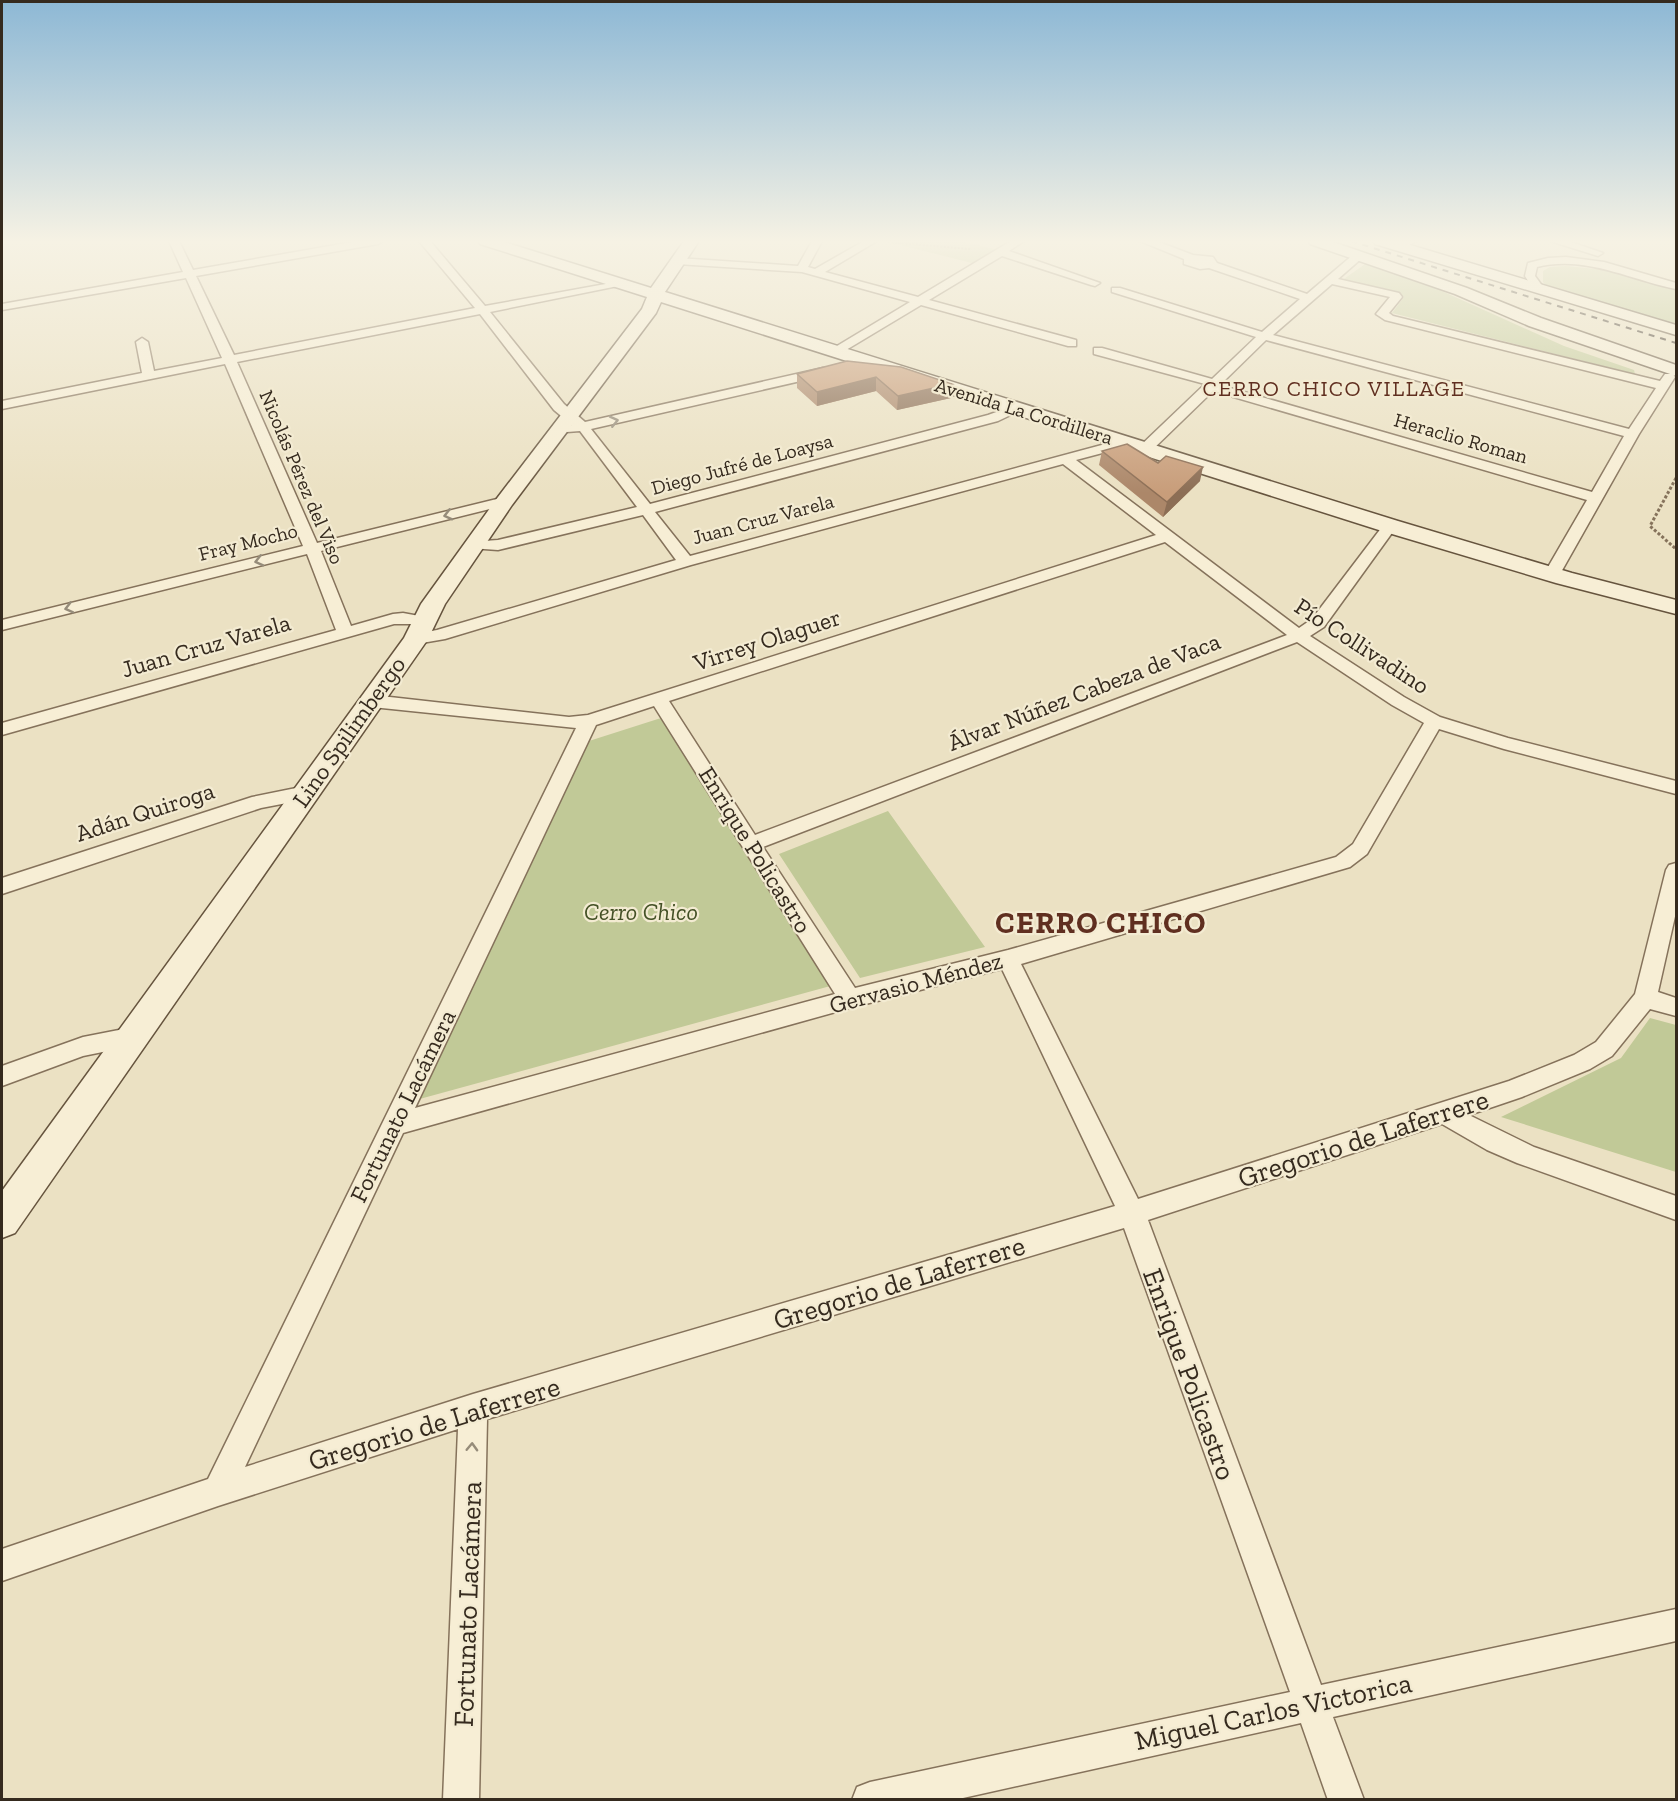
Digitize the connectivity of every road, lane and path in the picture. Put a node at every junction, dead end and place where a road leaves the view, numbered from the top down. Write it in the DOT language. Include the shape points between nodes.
graph roads {
  1 [pos="213,325"];
  2 [pos="403,325"];
  3 [pos="495,325"];
  4 [pos="638,325"];
  5 [pos="749,325"];
  6 [pos="882,325"];
  7 [pos="1004,325"];
  8 [pos="1229,325"];
  9 [pos="1277,325"];
  10 [pos="1422,325"];
  11 [pos="1524,325"];
  12 [pos="1661,325"];
  13 [pos="1677,330"];
  14 [pos="1264,336"];
  15 [pos="142,342"];
  16 [pos="836,352"];
  17 [pos="230,360"];
  18 [pos="861,360"];
  19 [pos="149,375"];
  20 [pos="1671,378"];
  21 [pos="1212,384"];
  22 [pos="2,405"];
  23 [pos="1016,409"];
  24 [pos="568,415"];
  25 [pos="584,428"];
  26 [pos="557,430"];
  27 [pos="1632,434"];
  28 [pos="1124,442"];
  29 [pos="1145,449"];
  30 [pos="1064,458"];
  31 [pos="1677,478"];
  32 [pos="1597,498"];
  33 [pos="505,501"];
  34 [pos="645,510"];
  35 [pos="1390,526"];
  36 [pos="1167,536"];
  37 [pos="475,545"];
  38 [pos="313,548"];
  39 [pos="1677,549"];
  40 [pos="686,562"];
  41 [pos="1558,576"];
  42 [pos="1677,607"];
  43 [pos="1677,617"];
  44 [pos="2,625"];
  45 [pos="420,630"];
  46 [pos="345,632"];
  47 [pos="1299,636"];
  48 [pos="659,700"];
  49 [pos="372,701"];
  50 [pos="1434,721"];
  51 [pos="589,722"];
  52 [pos="2,729"];
  53 [pos="1677,787"];
  54 [pos="306,793"];
  55 [pos="751,844"];
  56 [pos="1677,870"];
  57 [pos="2,886"];
  58 [pos="1008,959"];
  59 [pos="1645,998"];
  60 [pos="850,999"];
  61 [pos="1677,1007"];
  62 [pos="134,1037"];
  63 [pos="2,1076"];
  64 [pos="1443,1111"];
  65 [pos="394,1125"];
  66 [pos="1677,1208"];
  67 [pos="1132,1213"];
  68 [pos="2,1221"];
  69 [pos="473,1410"];
  70 [pos="218,1491"];
  71 [pos="2,1565"];
  72 [pos="1677,1625"];
  73 [pos="1309,1703"];
  74 [pos="461,1800"];
  75 [pos="870,1800"];
  76 [pos="1346,1800"];
  1 -- 17 [label="street, Nicolás Pérez del Viso"];
  2 -- 17 [label="street"];
  3 -- 24 [label="street"];
  4 -- 24 [label="main road, Lino Spilimbergo"];
  5 -- 16 [label="main road, Avenida La Cordillera"];
  6 -- 16 [label="street"];
  7 -- 21 [label="street, Heraclio Roman"];
  8 -- 14 [label="street"];
  9 -- 14 [label="street"];
  10 -- 20 [label="street"];
  11 -- 20 [label="main road"];
  12 -- 13 [label="main road"];
  14 -- 21 [label="street"];
  14 -- 27 [label="street"];
  15 -- 19 [label="street"];
  16 -- 18 [label="main road, Avenida La Cordillera"];
  17 -- 19 [label="street"];
  17 -- 38 [label="street, Nicolás Pérez del Viso"];
  18 -- 23 [label="main road, Avenida La Cordillera"];
  25 -- 18 [label="street, one-way" via="841,368"];
  19 -- 22 [label="street"];
  20 -- 27 [label="street"];
  21 -- 29 [label="street"];
  21 -- 32 [label="street, Heraclio Roman"];
  23 -- 28 [label="main road, Avenida La Cordillera"];
  23 -- 34 [label="street, Diego Jufré de Loaysa"];
  24 -- 25 [label="street"];
  24 -- 26 [label="main road, Lino Spilimbergo"];
  25 -- 26 [label="street"];
  25 -- 34 [label="street"];
  26 -- 33 [label="main road, Lino Spilimbergo"];
  27 -- 32 [label="street"];
  28 -- 29 [label="main road, Avenida La Cordillera"];
  28 -- 30 [label="street, Juan Cruz Varela"];
  29 -- 35 [label="main road, Avenida La Cordillera"];
  30 -- 36 [label="street, Pío Collivadino"];
  30 -- 40 [label="street, Juan Cruz Varela"];
  31 -- 39 [label="path" via="1650,526"];
  32 -- 41 [label="street"];
  33 -- 37 [label="main road, Lino Spilimbergo"];
  33 -- 38 [label="street, Fray Mocho, one-way"];
  34 -- 37 [label="street, Diego Jufré de Loaysa" via="498,544"];
  34 -- 40 [label="street"];
  35 -- 41 [label="main road, Avenida La Cordillera"];
  35 -- 47 [label="street, Álvar Núñez Cabeza de Vaca" via="1318,623"];
  36 -- 47 [label="street, Pío Collivadino"];
  36 -- 48 [label="street, Virrey Olaguer"];
  37 -- 45 [label="main road, Lino Spilimbergo"];
  38 -- 44 [label="street, Fray Mocho, one-way"];
  38 -- 46 [label="street, Nicolás Pérez del Viso"];
  40 -- 45 [label="street, Juan Cruz Varela" via="440,635"];
  41 -- 42 [label="main road, Avenida La Cordillera"];
  41 -- 43 [label="main road, Avenida La Cordillera"];
  45 -- 46 [label="street, Juan Cruz Varela" via="403,618"];
  45 -- 49 [label="main road, Lino Spilimbergo"];
  46 -- 52 [label="street, Juan Cruz Varela"];
  47 -- 50 [label="street, Pío Collivadino"];
  47 -- 55 [label="street, Álvar Núñez Cabeza de Vaca"];
  48 -- 51 [label="street, Virrey Olaguer"];
  48 -- 55 [label="street, Enrique Policastro"];
  49 -- 51 [label="street, Virrey Olaguer"];
  49 -- 54 [label="main road, Lino Spilimbergo"];
  50 -- 53 [label="street, Pío Collivadino"];
  50 -- 58 [label="street, Gervasio Méndez" via="1360,849 1343,862"];
  51 -- 65 [label="street, Fortunato Lacámera"];
  54 -- 57 [label="street, Adán Quiroga" via="260,802"];
  54 -- 62 [label="main road, Lino Spilimbergo"];
  55 -- 60 [label="street, Enrique Policastro"];
  56 -- 59 [label="street, Gregorio de Laferrere"];
  58 -- 60 [label="street, Gervasio Méndez"];
  58 -- 67 [label="street, Enrique Policastro"];
  59 -- 61 [label="street"];
  59 -- 64 [label="street, Gregorio de Laferrere" via="1604,1048 1582,1062 1513,1090"];
  60 -- 65 [label="street, Gervasio Méndez"];
  62 -- 63 [label="street" via="85,1045"];
  62 -- 68 [label="main road, Lino Spilimbergo"];
  64 -- 66 [label="street" via="1501,1146"];
  64 -- 67 [label="street, Gregorio de Laferrere"];
  65 -- 70 [label="street, Fortunato Lacámera"];
  67 -- 69 [label="street, Gregorio de Laferrere"];
  67 -- 73 [label="street, Enrique Policastro"];
  69 -- 70 [label="street, Gregorio de Laferrere"];
  74 -- 69 [label="street, Fortunato Lacámera, one-way"];
  70 -- 71 [label="street, Gregorio de Laferrere"];
  72 -- 73 [label="street, Miguel Carlos Victorica"];
  73 -- 75 [label="street, Miguel Carlos Victorica"];
  73 -- 76 [label="street, Enrique Policastro"];
}
